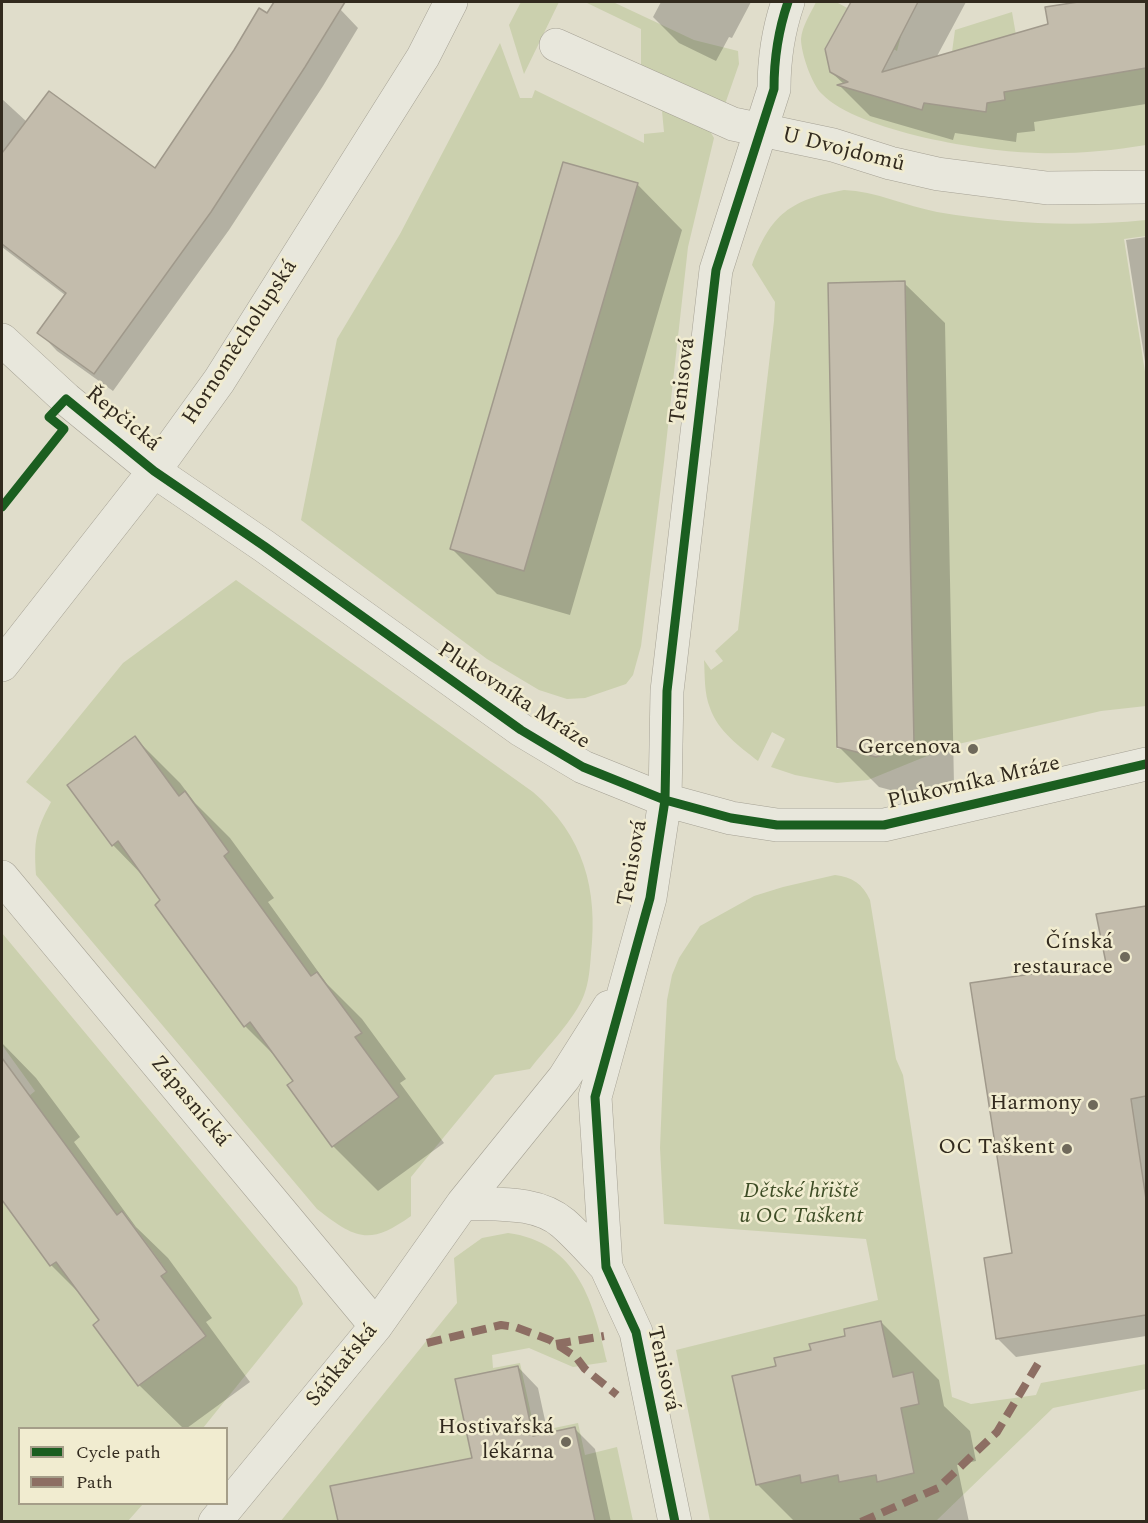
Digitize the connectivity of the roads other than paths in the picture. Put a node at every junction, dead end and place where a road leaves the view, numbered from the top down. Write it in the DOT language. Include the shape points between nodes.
graph roads {
  1 [pos="451,2"];
  2 [pos="788,2"];
  3 [pos="556,45"];
  4 [pos="760,131"];
  5 [pos="1146,187"];
  6 [pos="2,340"];
  7 [pos="154,471"];
  8 [pos="2,665"];
  9 [pos="1146,764"];
  10 [pos="665,800"];
  11 [pos="2,877"];
  12 [pos="629,975"];
  13 [pos="463,1203"];
  14 [pos="606,1267"];
  15 [pos="376,1326"];
  16 [pos="215,1521"];
  17 [pos="675,1521"];
  1 -- 7 [label="street, Hornoměcholupská" via="423,57 219,381"];
  2 -- 4 [label="street, Tenisová" via="779,29 774,89"];
  3 -- 4 [label="street, U Dvojdomů" via="734,124"];
  4 -- 5 [label="street, U Dvojdomů" via="833,145 938,174 1047,188"];
  4 -- 10 [label="street, Tenisová" via="716,270 667,691"];
  6 -- 7 [label="street, Řepčická"];
  7 -- 8 [label="street, Hornoměcholupská"];
  7 -- 10 [label="street, Plukovníka Mráze" via="521,730 583,767"];
  9 -- 10 [label="street, Plukovníka Mráze" via="884,825 777,825 731,818"];
  10 -- 12 [label="street, Tenisová" via="650,898"];
  11 -- 15 [label="street, Zápasnická"];
  12 -- 13 [label="street, Sáňkařská" via="564,1078"];
  12 -- 14 [label="street, Tenisová" via="595,1097"];
  13 -- 14 [label="street" via="525,1206 544,1211 562,1222"];
  13 -- 15 [label="street, Sáňkařská"];
  14 -- 17 [label="street, Tenisová" via="636,1332"];
  15 -- 16 [label="street, Sáňkařská"];
}
